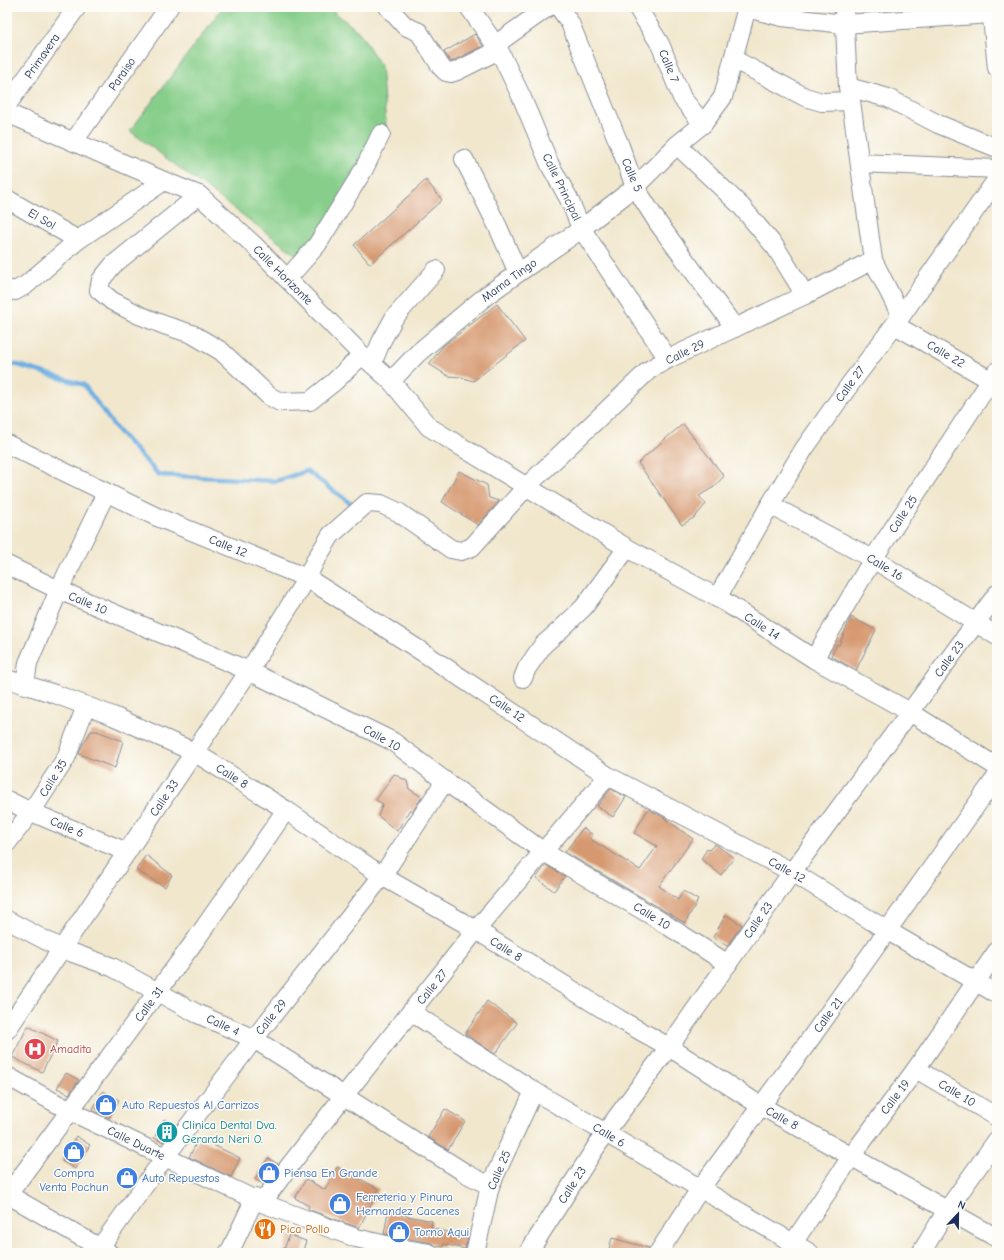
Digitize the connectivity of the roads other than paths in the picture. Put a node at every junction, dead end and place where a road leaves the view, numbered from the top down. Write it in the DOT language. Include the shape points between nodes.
graph roads {
  1 [pos="77,7"];
  2 [pos="169,7"];
  3 [pos="388,7"];
  4 [pos="470,7"];
  5 [pos="548,7"];
  6 [pos="559,7"];
  7 [pos="637,7"];
  8 [pos="747,7"];
  9 [pos="991,11"];
  10 [pos="844,15"];
  11 [pos="497,48"];
  12 [pos="733,59"];
  13 [pos="997,68"];
  14 [pos="850,94"];
  15 [pos="9,115"];
  16 [pos="703,124"];
  17 [pos="381,134"];
  18 [pos="74,141"];
  19 [pos="677,145"];
  20 [pos="997,148"];
  21 [pos="464,159"];
  22 [pos="860,163"];
  23 [pos="997,169"];
  24 [pos="997,179"];
  25 [pos="164,181"];
  26 [pos="635,186"];
  27 [pos="199,195"];
  28 [pos="7,199"];
  29 [pos="581,228"];
  30 [pos="78,240"];
  31 [pos="873,260"];
  32 [pos="436,270"];
  33 [pos="518,272"];
  34 [pos="287,279"];
  35 [pos="7,289"];
  36 [pos="805,295"];
  37 [pos="898,320"];
  38 [pos="735,328"];
  39 [pos="367,359"];
  40 [pos="668,359"];
  41 [pos="995,379"];
  42 [pos="391,381"];
  43 [pos="7,444"];
  44 [pos="527,486"];
  45 [pos="106,493"];
  46 [pos="770,505"];
  47 [pos="627,548"];
  48 [pos="873,559"];
  49 [pos="315,561"];
  50 [pos="7,565"];
  51 [pos="307,578"];
  52 [pos="59,590"];
  53 [pos="997,594"];
  54 [pos="717,598"];
  55 [pos="975,623"];
  56 [pos="997,636"];
  57 [pos="814,660"];
  58 [pos="249,671"];
  59 [pos="523,678"];
  60 [pos="7,679"];
  61 [pos="25,685"];
  62 [pos="86,706"];
  63 [pos="910,712"];
  64 [pos="194,752"];
  65 [pos="997,767"];
  66 [pos="608,776"];
  67 [pos="997,776"];
  68 [pos="445,782"];
  69 [pos="7,800"];
  70 [pos="286,810"];
  71 [pos="31,812"];
  72 [pos="7,843"];
  73 [pos="127,852"];
  74 [pos="544,852"];
  75 [pos="792,872"];
  76 [pos="382,876"];
  77 [pos="7,920"];
  78 [pos="476,930"];
  79 [pos="888,931"];
  80 [pos="62,949"];
  81 [pos="997,951"];
  82 [pos="728,964"];
  83 [pos="975,982"];
  84 [pos="157,993"];
  85 [pos="997,994"];
  86 [pos="411,1012"];
  87 [pos="7,1030"];
  88 [pos="254,1039"];
  89 [pos="669,1047"];
  90 [pos="916,1069"];
  91 [pos="7,1076"];
  92 [pos="534,1091"];
  93 [pos="343,1097"];
  94 [pos="761,1106"];
  95 [pos="70,1111"];
  96 [pos="997,1117"];
  97 [pos="605,1133"];
  98 [pos="997,1140"];
  99 [pos="165,1157"];
  100 [pos="851,1157"];
  101 [pos="490,1186"];
  102 [pos="700,1189"];
  103 [pos="7,1195"];
  104 [pos="259,1201"];
  105 [pos="947,1210"];
  106 [pos="997,1238"];
  107 [pos="793,1243"];
  108 [pos="354,1246"];
  109 [pos="102,1251"];
  110 [pos="228,1253"];
  111 [pos="428,1253"];
  112 [pos="476,1253"];
  113 [pos="528,1253"];
  114 [pos="658,1253"];
  115 [pos="810,1253"];
  116 [pos="921,1253"];
  1 -- 15 [label="street, Primavera"];
  2 -- 18 [label="street, Paraiso"];
  3 -- 11 [label="street" via="405,26 419,32 446,72 457,71"];
  4 -- 11 [label="street, Calle Principal"];
  5 -- 11 [label="street"];
  6 -- 26 [label="street, Calle 5" via="570,22"];
  7 -- 16 [label="street, Calle 7" via="660,44 682,98"];
  8 -- 10 [label="street" via="782,17"];
  8 -- 12 [label="street, Mama Tingo"];
  9 -- 10 [label="street"];
  9 -- 13 [label="street"];
  10 -- 14 [label="street"];
  11 -- 29 [label="street, Calle Principal"];
  12 -- 14 [label="street" via="805,97 822,102"];
  12 -- 16 [label="street, Mama Tingo" via="723,97"];
  14 -- 20 [label="street" via="888,98 938,124"];
  14 -- 22 [label="street"];
  15 -- 18 [label="street, Calle Horizonte"];
  16 -- 19 [label="street, Mama Tingo"];
  17 -- 34 [label="street" via="364,169 317,245"];
  18 -- 25 [label="street, Calle Horizonte"];
  19 -- 26 [label="street, Mama Tingo"];
  19 -- 36 [label="street" via="741,206 776,248"];
  21 -- 33 [label="street"];
  22 -- 23 [label="street"];
  22 -- 31 [label="street"];
  24 -- 37 [label="street, Calle 27"];
  25 -- 27 [label="street, Calle Horizonte"];
  25 -- 30 [label="street"];
  26 -- 29 [label="street, Mama Tingo"];
  26 -- 38 [label="street, Calle 5" via="658,223"];
  27 -- 34 [label="street, Calle Horizonte"];
  27 -- 39 [label="street" via="113,266 101,280 99,290 112,301 139,315 192,334 221,351 269,396 280,402 310,401"];
  28 -- 30 [label="street, El Sol"];
  29 -- 33 [label="street, Mama Tingo"];
  29 -- 40 [label="street, Calle Principal"];
  30 -- 35 [label="street" via="26,285 15,291"];
  31 -- 36 [label="street, Calle 29"];
  31 -- 37 [label="street"];
  32 -- 39 [label="street" via="394,318 381,342"];
  33 -- 42 [label="street, Mama Tingo" via="418,353"];
  34 -- 39 [label="street, Calle Horizonte"];
  36 -- 38 [label="street, Calle 29"];
  37 -- 41 [label="street, Calle 22"];
  37 -- 46 [label="street, Calle 27" via="804,449"];
  38 -- 40 [label="street, Calle 29"];
  39 -- 42 [label="street, Calle Horizonte"];
  40 -- 44 [label="street, Calle 29" via="649,370"];
  41 -- 48 [label="street, Calle 25"];
  42 -- 44 [label="street, Calle Horizonte" via="429,427"];
  43 -- 45 [label="street, Calle 12"];
  44 -- 47 [label="street, Calle 14"];
  44 -- 49 [label="street, Calle 29" via="472,547 461,551 451,549 398,512 381,504 367,503 331,535"];
  45 -- 51 [label="street, Calle 12" via="157,517"];
  45 -- 52 [label="street"];
  46 -- 48 [label="street, Calle 16"];
  46 -- 54 [label="street, Calle 27"];
  47 -- 54 [label="street, Calle 14"];
  47 -- 59 [label="street" via="584,607 543,645"];
  48 -- 55 [label="street, Calle 16"];
  48 -- 57 [label="street, Calle 25"];
  49 -- 51 [label="street, Calle 33"];
  50 -- 52 [label="street, Calle 10"];
  51 -- 58 [label="street, Calle 33"];
  51 -- 66 [label="street, Calle 12"];
  52 -- 58 [label="street, Calle 10"];
  52 -- 61 [label="street" via="28,663"];
  53 -- 55 [label="street, Calle 23"];
  54 -- 57 [label="street, Calle 14"];
  55 -- 56 [label="street, Calle 16"];
  55 -- 63 [label="street, Calle 23"];
  57 -- 63 [label="street, Calle 14"];
  58 -- 64 [label="street, Calle 33"];
  58 -- 68 [label="street, Calle 10" via="392,741"];
  60 -- 61 [label="street, Calle 8"];
  61 -- 62 [label="street, Calle 8"];
  62 -- 64 [label="street, Calle 8"];
  62 -- 71 [label="street, Calle 35" via="66,758"];
  63 -- 65 [label="street, Calle 14"];
  63 -- 75 [label="street, Calle 23"];
  64 -- 70 [label="street, Calle 8"];
  64 -- 73 [label="street, Calle 33"];
  66 -- 74 [label="street, Calle 27"];
  66 -- 75 [label="street, Calle 12"];
  67 -- 79 [label="street, Calle 21"];
  68 -- 74 [label="street, Calle 10"];
  68 -- 76 [label="street, Calle 29"];
  69 -- 71 [label="street, Calle 6"];
  70 -- 76 [label="street, Calle 8"];
  70 -- 84 [label="street, Calle 31"];
  71 -- 72 [label="street, Calle 35"];
  71 -- 73 [label="street, Calle 6"];
  73 -- 80 [label="street, Calle 33"];
  74 -- 78 [label="street, Calle 27"];
  74 -- 82 [label="street, Calle 10"];
  75 -- 79 [label="street, Calle 12"];
  75 -- 82 [label="street, Calle 23"];
  76 -- 78 [label="street, Calle 8"];
  76 -- 88 [label="street, Calle 29"];
  77 -- 80 [label="street, Calle 4"];
  78 -- 86 [label="street, Calle 27"];
  78 -- 89 [label="street, Calle 8"];
  79 -- 83 [label="street, Calle 12"];
  79 -- 94 [label="street, Calle 21"];
  80 -- 84 [label="street, Calle 4" via="112,967"];
  80 -- 87 [label="street, Calle 33"];
  81 -- 83 [label="street, Calle 19"];
  82 -- 89 [label="street, Calle 23"];
  83 -- 85 [label="street, Calle 12"];
  83 -- 90 [label="street, Calle 19"];
  84 -- 88 [label="street, Calle 4"];
  84 -- 95 [label="street, Calle 31"];
  86 -- 92 [label="street, Calle 6"];
  86 -- 93 [label="street, Calle 27"];
  88 -- 93 [label="street, Calle 4"];
  88 -- 99 [label="street, Calle 29"];
  89 -- 94 [label="street, Calle 8"];
  89 -- 97 [label="street, Calle 23"];
  90 -- 96 [label="street, Calle 10"];
  90 -- 100 [label="street, Calle 19"];
  91 -- 95 [label="street, Calle Duarte"];
  92 -- 97 [label="street, Calle 6"];
  92 -- 101 [label="street, Calle 25"];
  93 -- 101 [label="street, Calle 4"];
  93 -- 104 [label="street, Calle 27"];
  94 -- 100 [label="street, Calle 8"];
  94 -- 102 [label="street, Calle 21"];
  95 -- 99 [label="street, Calle Duarte"];
  95 -- 103 [label="street, Calle 31"];
  97 -- 102 [label="street, Calle 6"];
  97 -- 113 [label="street, Calle 23"];
  98 -- 105 [label="street"];
  99 -- 104 [label="street, Calle Duarte"];
  99 -- 109 [label="street, Calle 29"];
  100 -- 105 [label="street, Calle 8"];
  100 -- 107 [label="street, Calle 19"];
  101 -- 112 [label="street, Calle 25"];
  102 -- 107 [label="street, Calle 6"];
  102 -- 114 [label="street, Calle 21"];
  103 -- 109 [label="street"];
  104 -- 108 [label="street, Calle Duarte"];
  104 -- 110 [label="street, Calle 27"];
  105 -- 106 [label="street, Calle 8"];
  105 -- 116 [label="street"];
  107 -- 115 [label="street, Calle 6"];
  108 -- 111 [label="street, Calle Duarte"];
}
